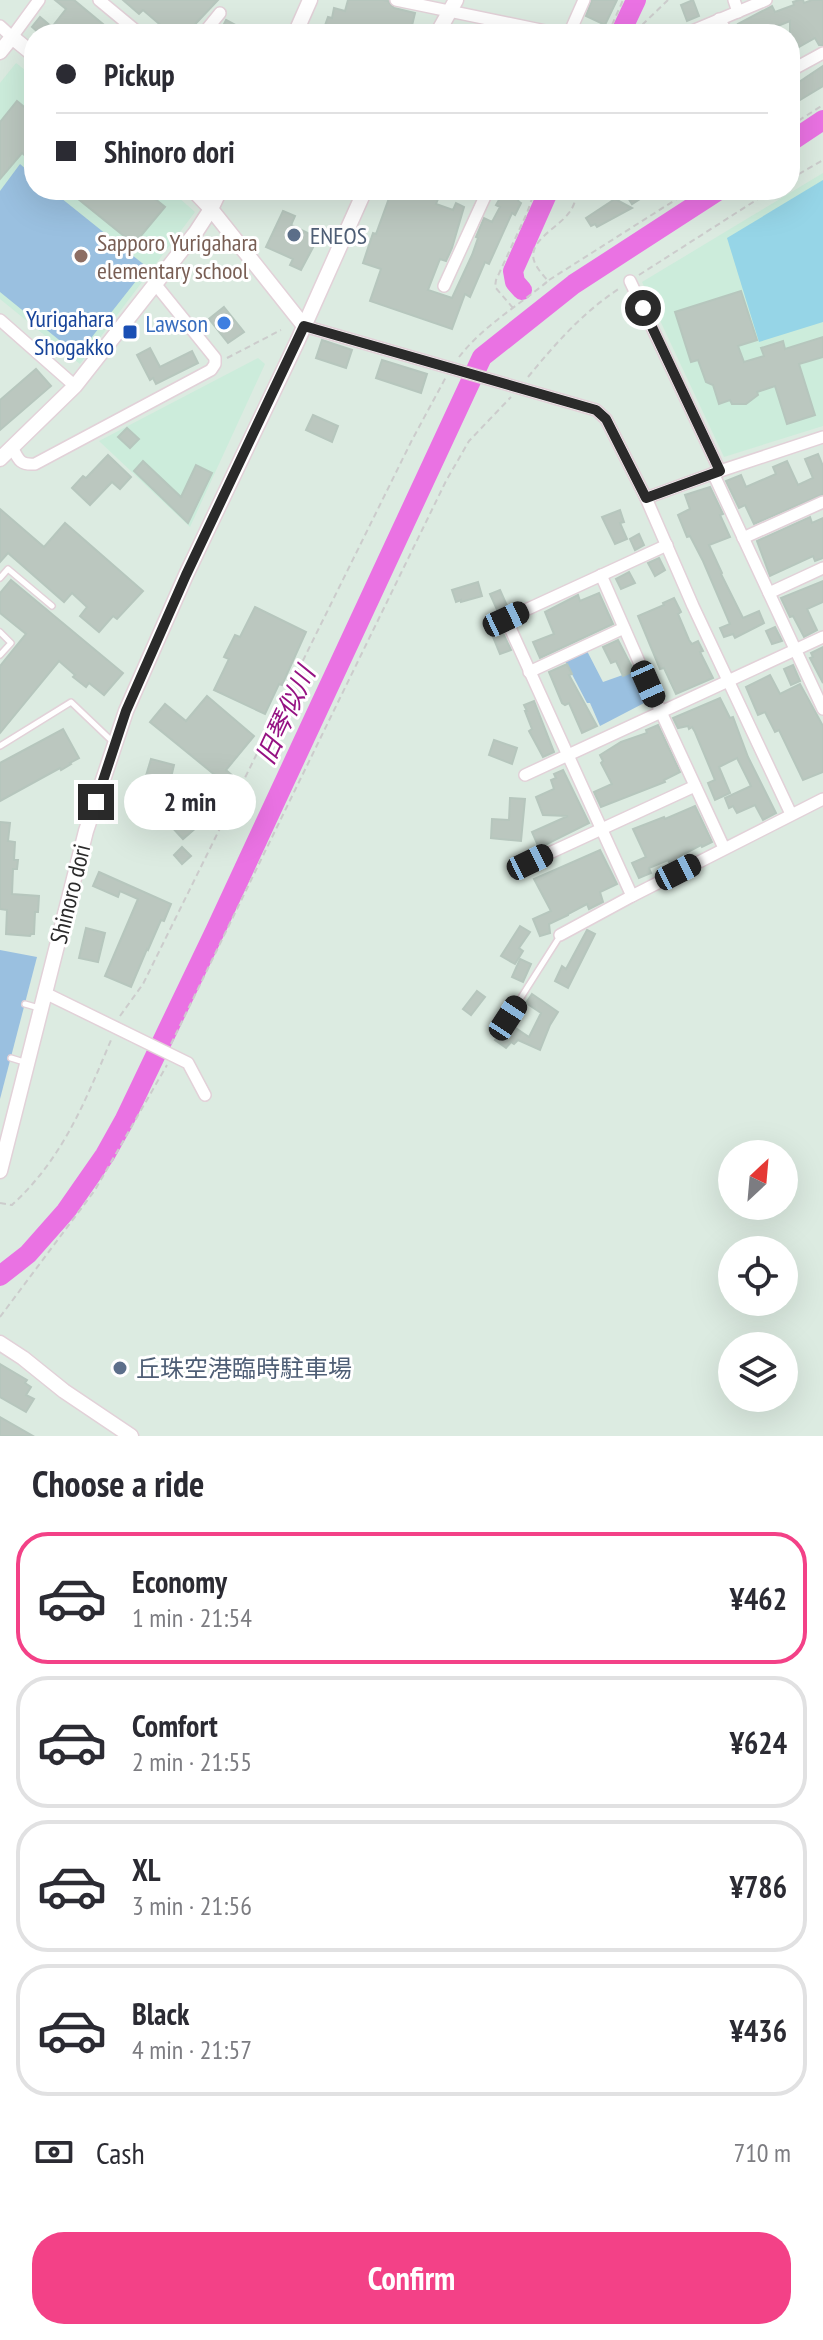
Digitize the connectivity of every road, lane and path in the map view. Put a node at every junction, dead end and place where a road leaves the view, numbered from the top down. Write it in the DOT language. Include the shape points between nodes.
graph roads {
  1 [pos="39,0"];
  2 [pos="99,0"];
  3 [pos="310,0"];
  4 [pos="396,0"];
  5 [pos="584,0"];
  6 [pos="623,0"];
  7 [pos="668,0"];
  8 [pos="766,0"];
  9 [pos="453,5"];
  10 [pos="736,6"];
  11 [pos="220,13"];
  12 [pos="719,19"];
  13 [pos="128,24"];
  14 [pos="211,24"];
  15 [pos="299,24"];
  16 [pos="443,24"];
  17 [pos="523,24"];
  18 [pos="573,24"];
  19 [pos="612,24"];
  20 [pos="643,24"];
  21 [pos="708,24"];
  22 [pos="722,24"];
  23 [pos="0,26"];
  24 [pos="12,37"];
  25 [pos="24,47"];
  26 [pos="0,52"];
  27 [pos="823,53"];
  28 [pos="800,66"];
  29 [pos="823,105"];
  30 [pos="800,120"];
  31 [pos="823,160"];
  32 [pos="800,173"];
  33 [pos="202,200"];
  34 [pos="215,200"];
  35 [pos="361,200"];
  36 [pos="483,200"];
  37 [pos="532,200"];
  38 [pos="574,200"];
  39 [pos="675,200"];
  40 [pos="211,209"];
  41 [pos="548,281"];
  42 [pos="630,281"];
  43 [pos="156,285"];
  44 [pos="444,286"];
  45 [pos="513,309"];
  46 [pos="0,320"];
  47 [pos="304,326"];
  48 [pos="281,330"];
  49 [pos="215,364"];
  50 [pos="458,366"];
  51 [pos="447,376"];
  52 [pos="75,386"];
  53 [pos="512,390"];
  54 [pos="823,437"];
  55 [pos="13,449"];
  56 [pos="0,459"];
  57 [pos="716,472"];
  58 [pos="646,498"];
  59 [pos="823,502"];
  60 [pos="743,538"];
  61 [pos="667,545"];
  62 [pos="823,568"];
  63 [pos="601,575"];
  64 [pos="0,578"];
  65 [pos="769,593"];
  66 [pos="52,606"];
  67 [pos="624,628"];
  68 [pos="0,632"];
  69 [pos="823,637"];
  70 [pos="796,650"];
  71 [pos="0,655"];
  72 [pos="529,672"];
  73 [pos="729,681"];
  74 [pos="823,709"];
  75 [pos="661,712"];
  76 [pos="115,744"];
  77 [pos="0,746"];
  78 [pos="567,756"];
  79 [pos="525,775"];
  80 [pos="695,786"];
  81 [pos="823,799"];
  82 [pos="791,814"];
  83 [pos="601,828"];
  84 [pos="724,848"];
  85 [pos="530,862"];
  86 [pos="632,896"];
  87 [pos="560,935"];
  88 [pos="43,1001"];
  89 [pos="25,1004"];
  90 [pos="508,1018"];
  91 [pos="119,1029"];
  92 [pos="168,1053"];
  93 [pos="11,1058"];
  94 [pos="29,1063"];
  95 [pos="205,1095"];
  96 [pos="0,1171"];
  97 [pos="0,1203"];
  98 [pos="0,1317"];
  99 [pos="0,1343"];
  100 [pos="131,1436"];
  1 -- 24 [label="street"];
  2 -- 13 [label="street"];
  3 -- 15 [label="street"];
  4 -- 9 [label="street"];
  5 -- 18 [label="street"];
  6 -- 19 [label="path"];
  7 -- 20 [label="path"];
  8 -- 10 [label="street"];
  9 -- 16 [label="street"];
  9 -- 17 [label="street"];
  10 -- 12 [label="street"];
  11 -- 14 [label="street"];
  12 -- 21 [label="street"];
  12 -- 22 [label="street"];
  23 -- 24 [label="street"];
  24 -- 25 [label="street"];
  24 -- 26 [label="street"];
  27 -- 28 [label="street"];
  29 -- 30 [label="path"];
  31 -- 32 [label="path"];
  33 -- 40 [label="street"];
  34 -- 40 [label="street"];
  35 -- 47 [label="street, Shinoro dori"];
  36 -- 44 [label="street"];
  37 -- 45 [label="path" via="496,280 495,287"];
  38 -- 41 [label="path" via="565,218 542,236 533,255"];
  39 -- 41 [label="path"];
  40 -- 43 [label="street"];
  40 -- 47 [label="street"];
  41 -- 45 [label="path"];
  42 -- 57 [label="street"];
  43 -- 49 [label="street"];
  43 -- 52 [label="street"];
  45 -- 50 [label="path" via="475,338"];
  46 -- 52 [label="street"];
  47 -- 50 [label="street"];
  47 -- 76 [label="street, Shinoro dori" via="186,575"];
  48 -- 49 [label="path"];
  49 -- 55 [label="street" via="35,464 19,462"];
  50 -- 53 [label="street"];
  51 -- 91 [label="path" via="143,984 116,1021"];
  52 -- 55 [label="street"];
  53 -- 58 [label="street" via="596,410 606,419"];
  53 -- 92 [label="path" via="469,441 446,481"];
  54 -- 57 [label="street"];
  55 -- 56 [label="street"];
  57 -- 58 [label="street"];
  57 -- 60 [label="street"];
  58 -- 61 [label="street"];
  59 -- 60 [label="street"];
  60 -- 65 [label="street"];
  61 -- 63 [label="street"];
  61 -- 73 [label="street"];
  62 -- 65 [label="street"];
  63 -- 67 [label="street"];
  63 -- 72 [label="street" via="506,619"];
  64 -- 66 [label="lane" via="8,569"];
  65 -- 70 [label="street"];
  67 -- 72 [label="street"];
  67 -- 75 [label="street"];
  68 -- 71 [label="lane" via="11,643"];
  69 -- 70 [label="street"];
  70 -- 73 [label="street"];
  70 -- 74 [label="street"];
  72 -- 78 [label="street"];
  73 -- 75 [label="street"];
  73 -- 82 [label="street"];
  75 -- 78 [label="street"];
  75 -- 80 [label="street"];
  76 -- 77 [label="lane" via="71,702"];
  76 -- 88 [label="street, Shinoro dori" via="86,831"];
  78 -- 79 [label="street"];
  78 -- 83 [label="street"];
  80 -- 83 [label="street"];
  80 -- 84 [label="street"];
  81 -- 82 [label="street"];
  82 -- 84 [label="street"];
  83 -- 85 [label="street"];
  83 -- 86 [label="street"];
  84 -- 86 [label="street"];
  86 -- 87 [label="street"];
  87 -- 90 [label="lane"];
  88 -- 89 [label="lane"];
  88 -- 91 [label="street"];
  88 -- 94 [label="street, Shinoro dori"];
  91 -- 92 [label="street"];
  91 -- 97 [label="path" via="49,1164 12,1205"];
  92 -- 95 [label="street" via="188,1063"];
  92 -- 98 [label="path" via="168,1063 95,1190"];
  93 -- 94 [label="lane"];
  94 -- 96 [label="street, Shinoro dori"];
  99 -- 100 [label="street"];
}
